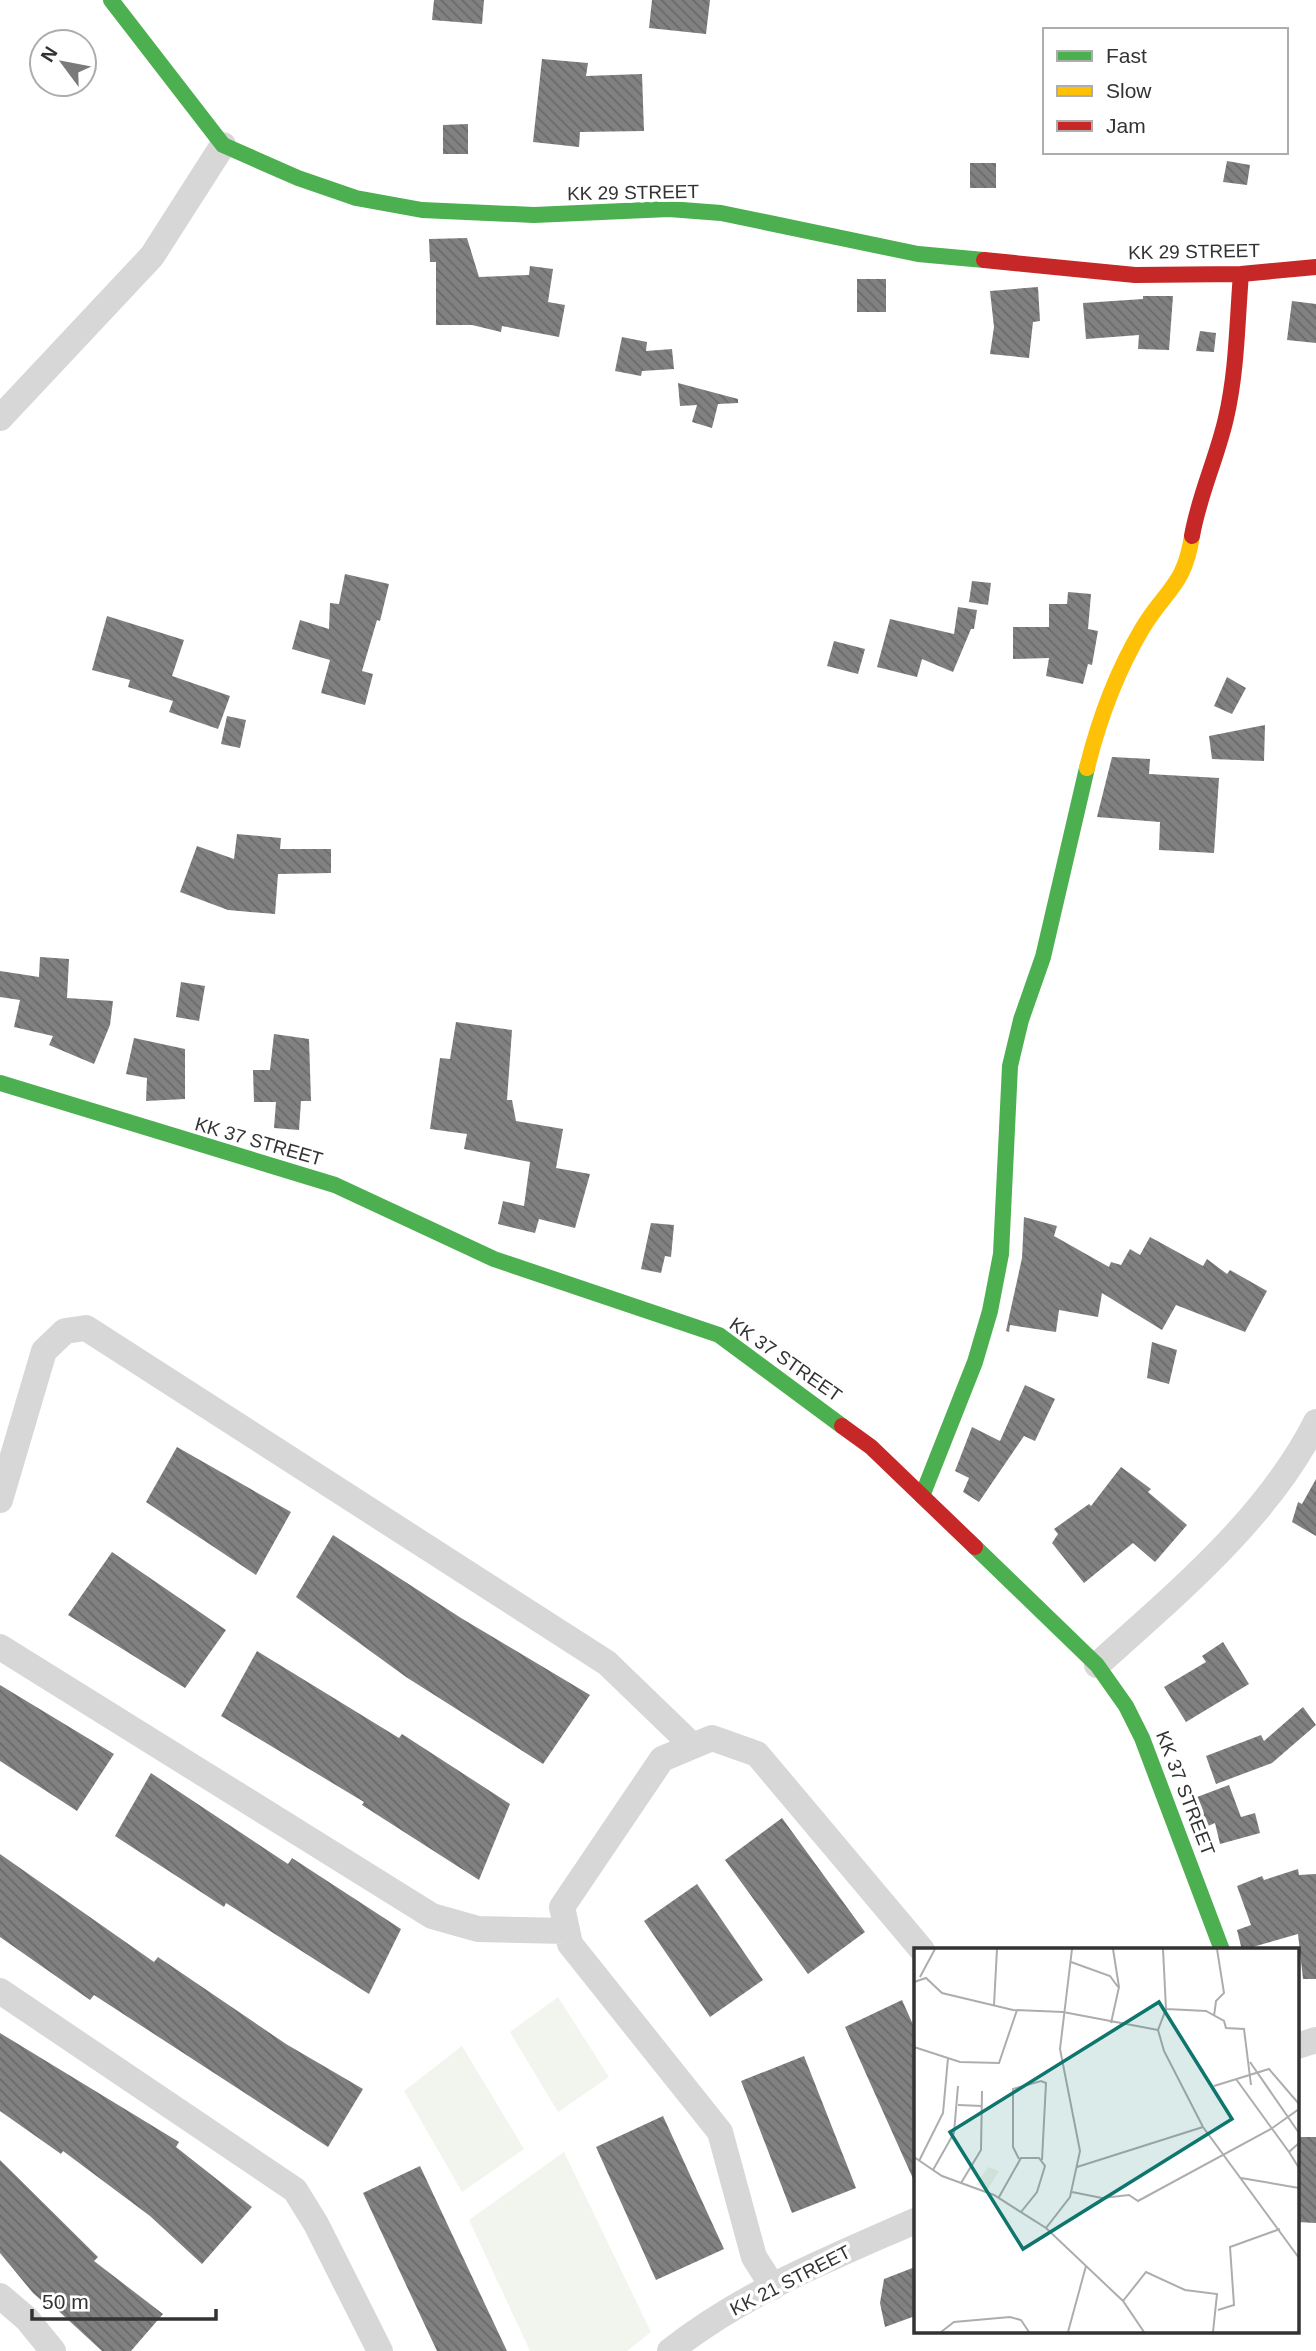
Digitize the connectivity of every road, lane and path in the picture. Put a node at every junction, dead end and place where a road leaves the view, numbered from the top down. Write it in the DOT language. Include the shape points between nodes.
graph roads {
  1 [pos="111,0"];
  2 [pos="223,145"];
  3 [pos="1316,267"];
  4 [pos="1241,274"];
  5 [pos="0,418"];
  6 [pos="0,1083"];
  7 [pos="1316,1422"];
  8 [pos="922,1496"];
  9 [pos="0,1500"];
  10 [pos="0,1647"];
  11 [pos="1097,1665"];
  12 [pos="693,1745"];
  13 [pos="567,1931"];
  14 [pos="920,1948"];
  15 [pos="1221,1948"];
  16 [pos="0,1991"];
  17 [pos="1316,2040"];
  18 [pos="1298,2046"];
  19 [pos="914,2221"];
  20 [pos="773,2287"];
  21 [pos="0,2296"];
  22 [pos="53,2351"];
  23 [pos="380,2351"];
  24 [pos="670,2351"];
  1 -- 2 [label="street, KK 29 STREET"];
  2 -- 4 [label="street, KK 29 STREET" via="356,198 422,211 534,215 669,209 721,213 918,254 1135,275"];
  2 -- 5 [label="street" via="152,256"];
  3 -- 4 [label="street, KK 29 STREET"];
  4 -- 8 [label="street" via="1231,394 1196,511 1188,560 1115,679 1095,735 1043,957 1010,1066 1001,1254 990,1311 975,1362"];
  6 -- 8 [label="street, KK 37 STREET" via="335,1185 494,1259 719,1335 871,1447"];
  7 -- 11 [label="street" via="1302,1450 1257,1508 1186,1584"];
  8 -- 11 [label="street, KK 37 STREET"];
  9 -- 12 [label="street" via="44,1351 65,1331 86,1328 607,1663"];
  10 -- 13 [label="street" via="432,1916 478,1930"];
  11 -- 15 [label="street, KK 37 STREET" via="1142,1738"];
  12 -- 13 [label="street" via="662,1759 562,1907"];
  12 -- 14 [label="street" via="712,1738 757,1754"];
  13 -- 20 [label="street" via="570,1944 720,2132 754,2256"];
  16 -- 23 [label="street" via="295,2190"];
  17 -- 18 [label="street"];
  19 -- 20 [label="street, KK 21 STREET"];
  20 -- 24 [label="street, KK 21 STREET" via="730,2309"];
  21 -- 22 [label="street"];
}
